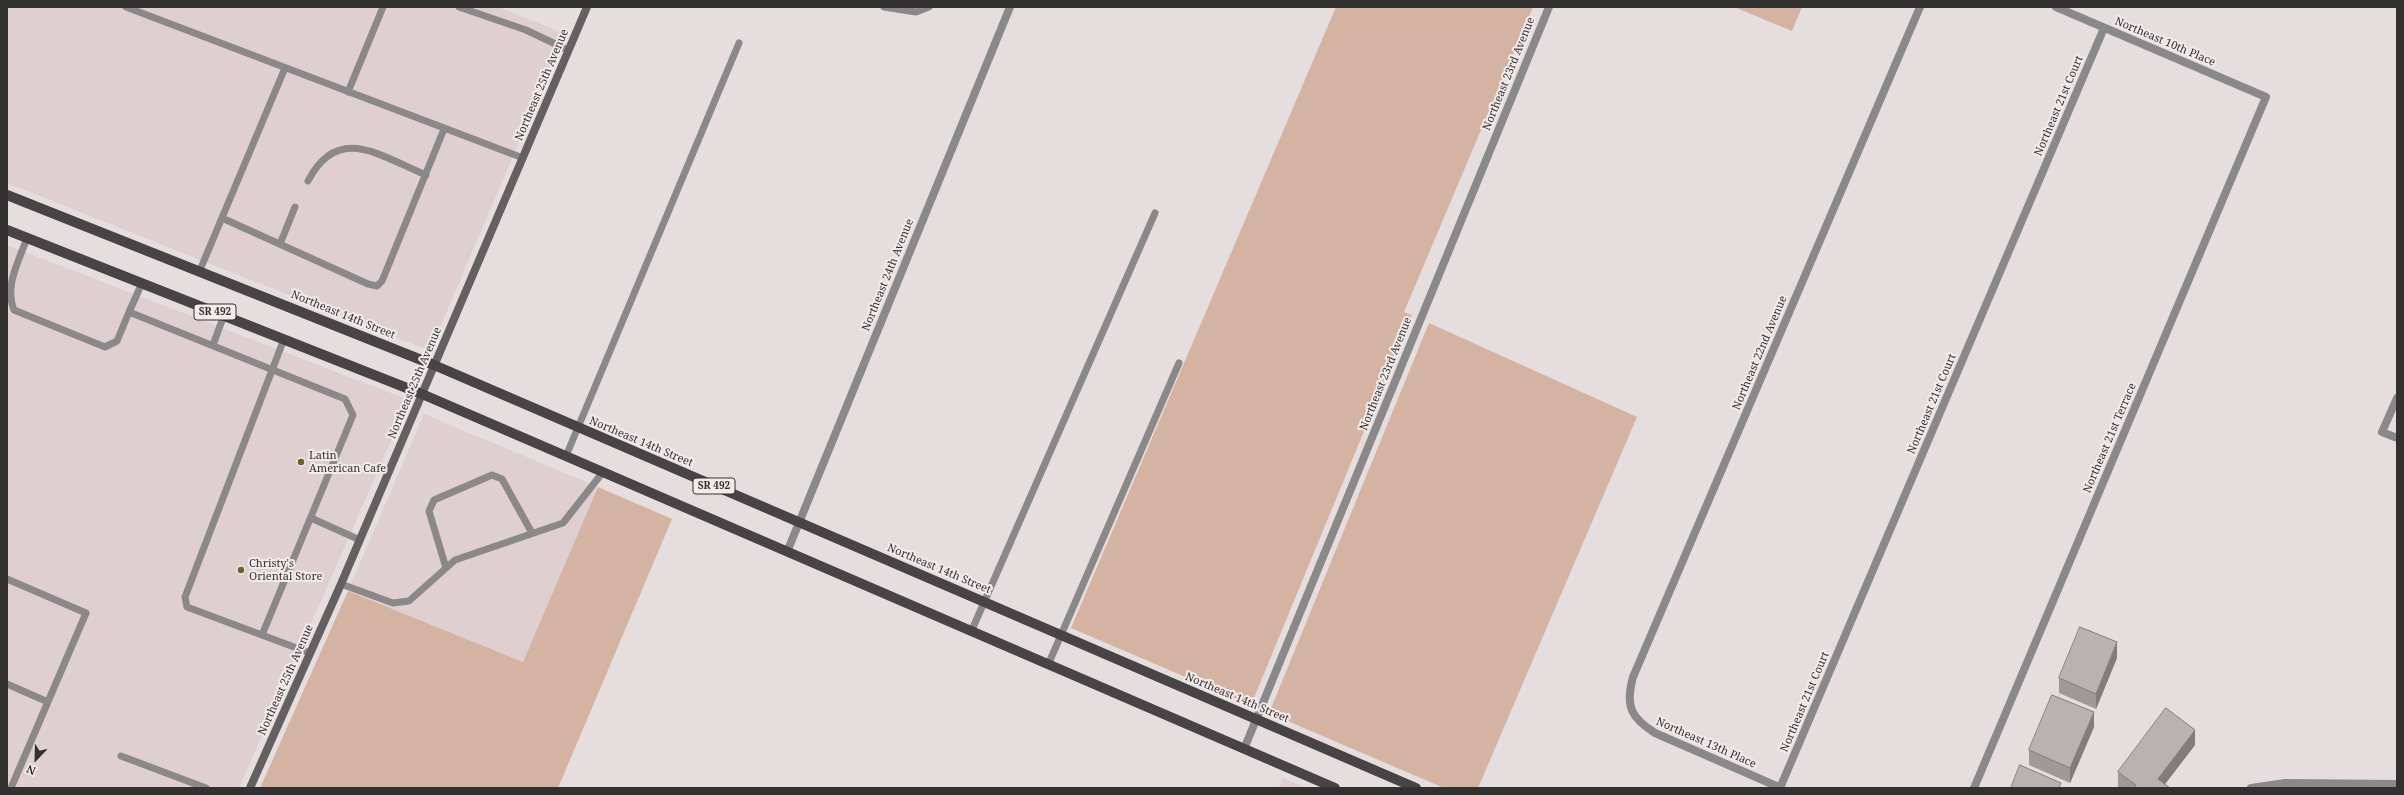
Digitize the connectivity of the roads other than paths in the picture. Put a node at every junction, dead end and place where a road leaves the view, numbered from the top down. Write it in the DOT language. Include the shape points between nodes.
graph roads {
  1 [pos="126,7"];
  2 [pos="383,7"];
  3 [pos="459,7"];
  4 [pos="587,7"];
  5 [pos="884,7"];
  6 [pos="929,7"];
  7 [pos="1010,7"];
  8 [pos="1549,7"];
  9 [pos="1920,7"];
  10 [pos="2056,7"];
  11 [pos="2104,28"];
  12 [pos="739,43"];
  13 [pos="568,50"];
  14 [pos="285,68"];
  15 [pos="348,92"];
  16 [pos="2266,97"];
  17 [pos="444,129"];
  18 [pos="523,158"];
  19 [pos="426,174"];
  20 [pos="308,180"];
  21 [pos="7,195"];
  22 [pos="295,207"];
  23 [pos="1155,213"];
  24 [pos="222,218"];
  25 [pos="7,230"];
  26 [pos="27,238"];
  27 [pos="280,244"];
  28 [pos="200,270"];
  29 [pos="142,283"];
  30 [pos="130,312"];
  31 [pos="224,315"];
  32 [pos="284,339"];
  33 [pos="213,345"];
  34 [pos="1179,363"];
  35 [pos="434,365"];
  36 [pos="273,368"];
  37 [pos="422,394"];
  38 [pos="2397,398"];
  39 [pos="578,428"];
  40 [pos="2397,438"];
  41 [pos="566,456"];
  42 [pos="603,472"];
  43 [pos="311,518"];
  44 [pos="799,521"];
  45 [pos="532,533"];
  46 [pos="360,540"];
  47 [pos="787,552"];
  48 [pos="446,568"];
  49 [pos="7,579"];
  50 [pos="341,584"];
  51 [pos="984,602"];
  52 [pos="971,632"];
  53 [pos="262,635"];
  54 [pos="1061,635"];
  55 [pos="310,653"];
  56 [pos="1048,665"];
  57 [pos="7,684"];
  58 [pos="48,702"];
  59 [pos="1630,709"];
  60 [pos="1256,719"];
  61 [pos="1244,749"];
  62 [pos="121,756"];
  63 [pos="2397,784"];
  64 [pos="12,788"];
  65 [pos="206,788"];
  66 [pos="250,788"];
  67 [pos="1335,788"];
  68 [pos="1416,788"];
  69 [pos="1780,788"];
  70 [pos="1974,788"];
  71 [pos="2251,788"];
  1 -- 14 [label="lane"];
  2 -- 15 [label="lane"];
  3 -- 13 [label="lane" via="526,30"];
  4 -- 13 [label="street, Northeast 25th Avenue"];
  5 -- 6 [label="lane" via="916,12"];
  7 -- 44 [label="street, Northeast 24th Avenue"];
  8 -- 60 [label="street, Northeast 23rd Avenue"];
  9 -- 59 [label="street, Northeast 22nd Avenue" via="1633,678 1628,693"];
  10 -- 11 [label="street, Northeast 10th Place"];
  11 -- 16 [label="street, Northeast 10th Place"];
  11 -- 69 [label="street, Northeast 21st Court"];
  12 -- 39 [label="lane"];
  13 -- 18 [label="street, Northeast 25th Avenue"];
  14 -- 15 [label="lane"];
  14 -- 24 [label="lane"];
  15 -- 17 [label="lane"];
  16 -- 70 [label="street, Northeast 21st Terrace"];
  17 -- 18 [label="lane"];
  17 -- 19 [label="lane"];
  18 -- 35 [label="street, Northeast 25th Avenue"];
  19 -- 20 [label="lane" via="359,147 342,147 327,155 315,166"];
  19 -- 27 [label="lane" via="382,281 377,286"];
  21 -- 28 [label="main road, Northeast 14th Street / SR 492"];
  22 -- 27 [label="lane"];
  23 -- 51 [label="lane"];
  24 -- 27 [label="lane"];
  24 -- 28 [label="lane"];
  25 -- 26 [label="main road, SR 492"];
  26 -- 29 [label="main road, SR 492"];
  26 -- 30 [label="lane" via="10,285 10,300 14,310 105,347 117,341"];
  28 -- 35 [label="main road, Northeast 14th Street / SR 492"];
  29 -- 30 [label="lane"];
  29 -- 31 [label="main road, SR 492"];
  30 -- 33 [label="lane"];
  31 -- 32 [label="main road, SR 492"];
  31 -- 33 [label="lane"];
  32 -- 36 [label="lane"];
  32 -- 37 [label="main road, SR 492"];
  33 -- 36 [label="lane"];
  34 -- 54 [label="lane"];
  35 -- 37 [label="street, Northeast 25th Avenue"];
  35 -- 39 [label="main road, Northeast 14th Street / SR 492"];
  36 -- 43 [label="lane" via="345,399 353,415"];
  36 -- 53 [label="lane" via="185,598 187,607"];
  37 -- 41 [label="main road, SR 492"];
  37 -- 46 [label="street, Northeast 25th Avenue"];
  38 -- 40 [label="street" via="2382,432"];
  39 -- 41 [label="lane"];
  39 -- 44 [label="main road, Northeast 14th Street / SR 492"];
  41 -- 42 [label="main road, SR 492"];
  42 -- 45 [label="lane" via="563,524"];
  42 -- 47 [label="main road, SR 492"];
  43 -- 46 [label="lane"];
  43 -- 53 [label="lane"];
  44 -- 47 [label="street, Northeast 24th Avenue"];
  44 -- 51 [label="main road, Northeast 14th Street / SR 492"];
  45 -- 48 [label="lane" via="455,560"];
  45 -- 48 [label="lane" via="502,479 492,475 434,500 430,511"];
  46 -- 50 [label="street, Northeast 25th Avenue"];
  47 -- 52 [label="main road, SR 492"];
  48 -- 50 [label="lane" via="409,601 393,603"];
  49 -- 58 [label="lane" via="86,613"];
  50 -- 55 [label="street, Northeast 25th Avenue"];
  51 -- 52 [label="lane"];
  51 -- 54 [label="main road, Northeast 14th Street / SR 492"];
  52 -- 56 [label="main road, SR 492"];
  53 -- 55 [label="lane"];
  54 -- 56 [label="lane"];
  54 -- 60 [label="main road, Northeast 14th Street / SR 492"];
  55 -- 66 [label="street, Northeast 25th Avenue"];
  56 -- 61 [label="main road, SR 492"];
  57 -- 58 [label="lane"];
  58 -- 64 [label="lane"];
  59 -- 69 [label="street, Northeast 13th Place" via="1639,723 1655,733"];
  60 -- 61 [label="street, Northeast 23rd Avenue"];
  60 -- 68 [label="main road, Northeast 14th Street / SR 492"];
  61 -- 67 [label="main road, SR 492"];
  62 -- 65 [label="lane"];
  63 -- 71 [label="street" via="2285,782"];
}
